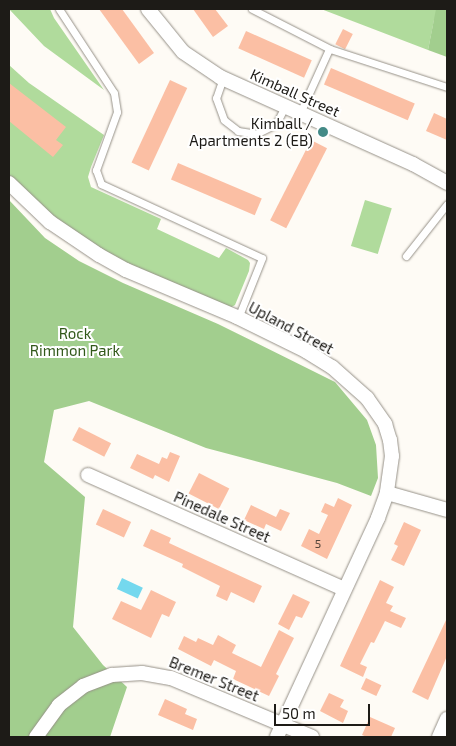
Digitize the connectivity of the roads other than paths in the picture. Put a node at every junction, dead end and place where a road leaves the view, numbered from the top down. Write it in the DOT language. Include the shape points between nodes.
graph roads {
  1 [pos="59,9"];
  2 [pos="148,9"];
  3 [pos="252,9"];
  4 [pos="329,49"];
  5 [pos="223,78"];
  6 [pos="447,87"];
  7 [pos="285,106"];
  8 [pos="300,113"];
  9 [pos="9,183"];
  10 [pos="447,183"];
  11 [pos="447,204"];
  12 [pos="406,256"];
  13 [pos="238,318"];
  14 [pos="88,474"];
  15 [pos="387,493"];
  16 [pos="447,510"];
  17 [pos="344,589"];
  18 [pos="447,719"];
  19 [pos="280,731"];
  20 [pos="36,737"];
  21 [pos="312,737"];
  22 [pos="439,737"];
  1 -- 13 [label="lane" via="114,93 118,112 96,170 101,184 262,258"];
  2 -- 5 [label="street, Kimball Street" via="183,52"];
  3 -- 4 [label="lane"];
  4 -- 6 [label="lane"];
  4 -- 8 [label="lane"];
  5 -- 7 [label="street, Kimball Street"];
  5 -- 7 [label="lane" via="216,98 224,120 238,131 256,134 276,124"];
  7 -- 8 [label="street, Kimball Street"];
  8 -- 10 [label="street, Kimball Street" via="413,164"];
  9 -- 13 [label="street, Upland Street" via="50,222 99,255 126,270"];
  11 -- 12 [label="lane"];
  13 -- 15 [label="street, Upland Street" via="332,367 367,398 385,424 390,440 391,472"];
  14 -- 17 [label="street, Pinedale Street"];
  15 -- 16 [label="street"];
  15 -- 17 [label="street, Upland Street"];
  17 -- 19 [label="street, Upland Street"];
  18 -- 22 [label="street"];
  19 -- 20 [label="street, Bremer Street" via="171,678 127,673 97,679 71,695 50,716"];
  19 -- 21 [label="street, Bremer Street"];
}
